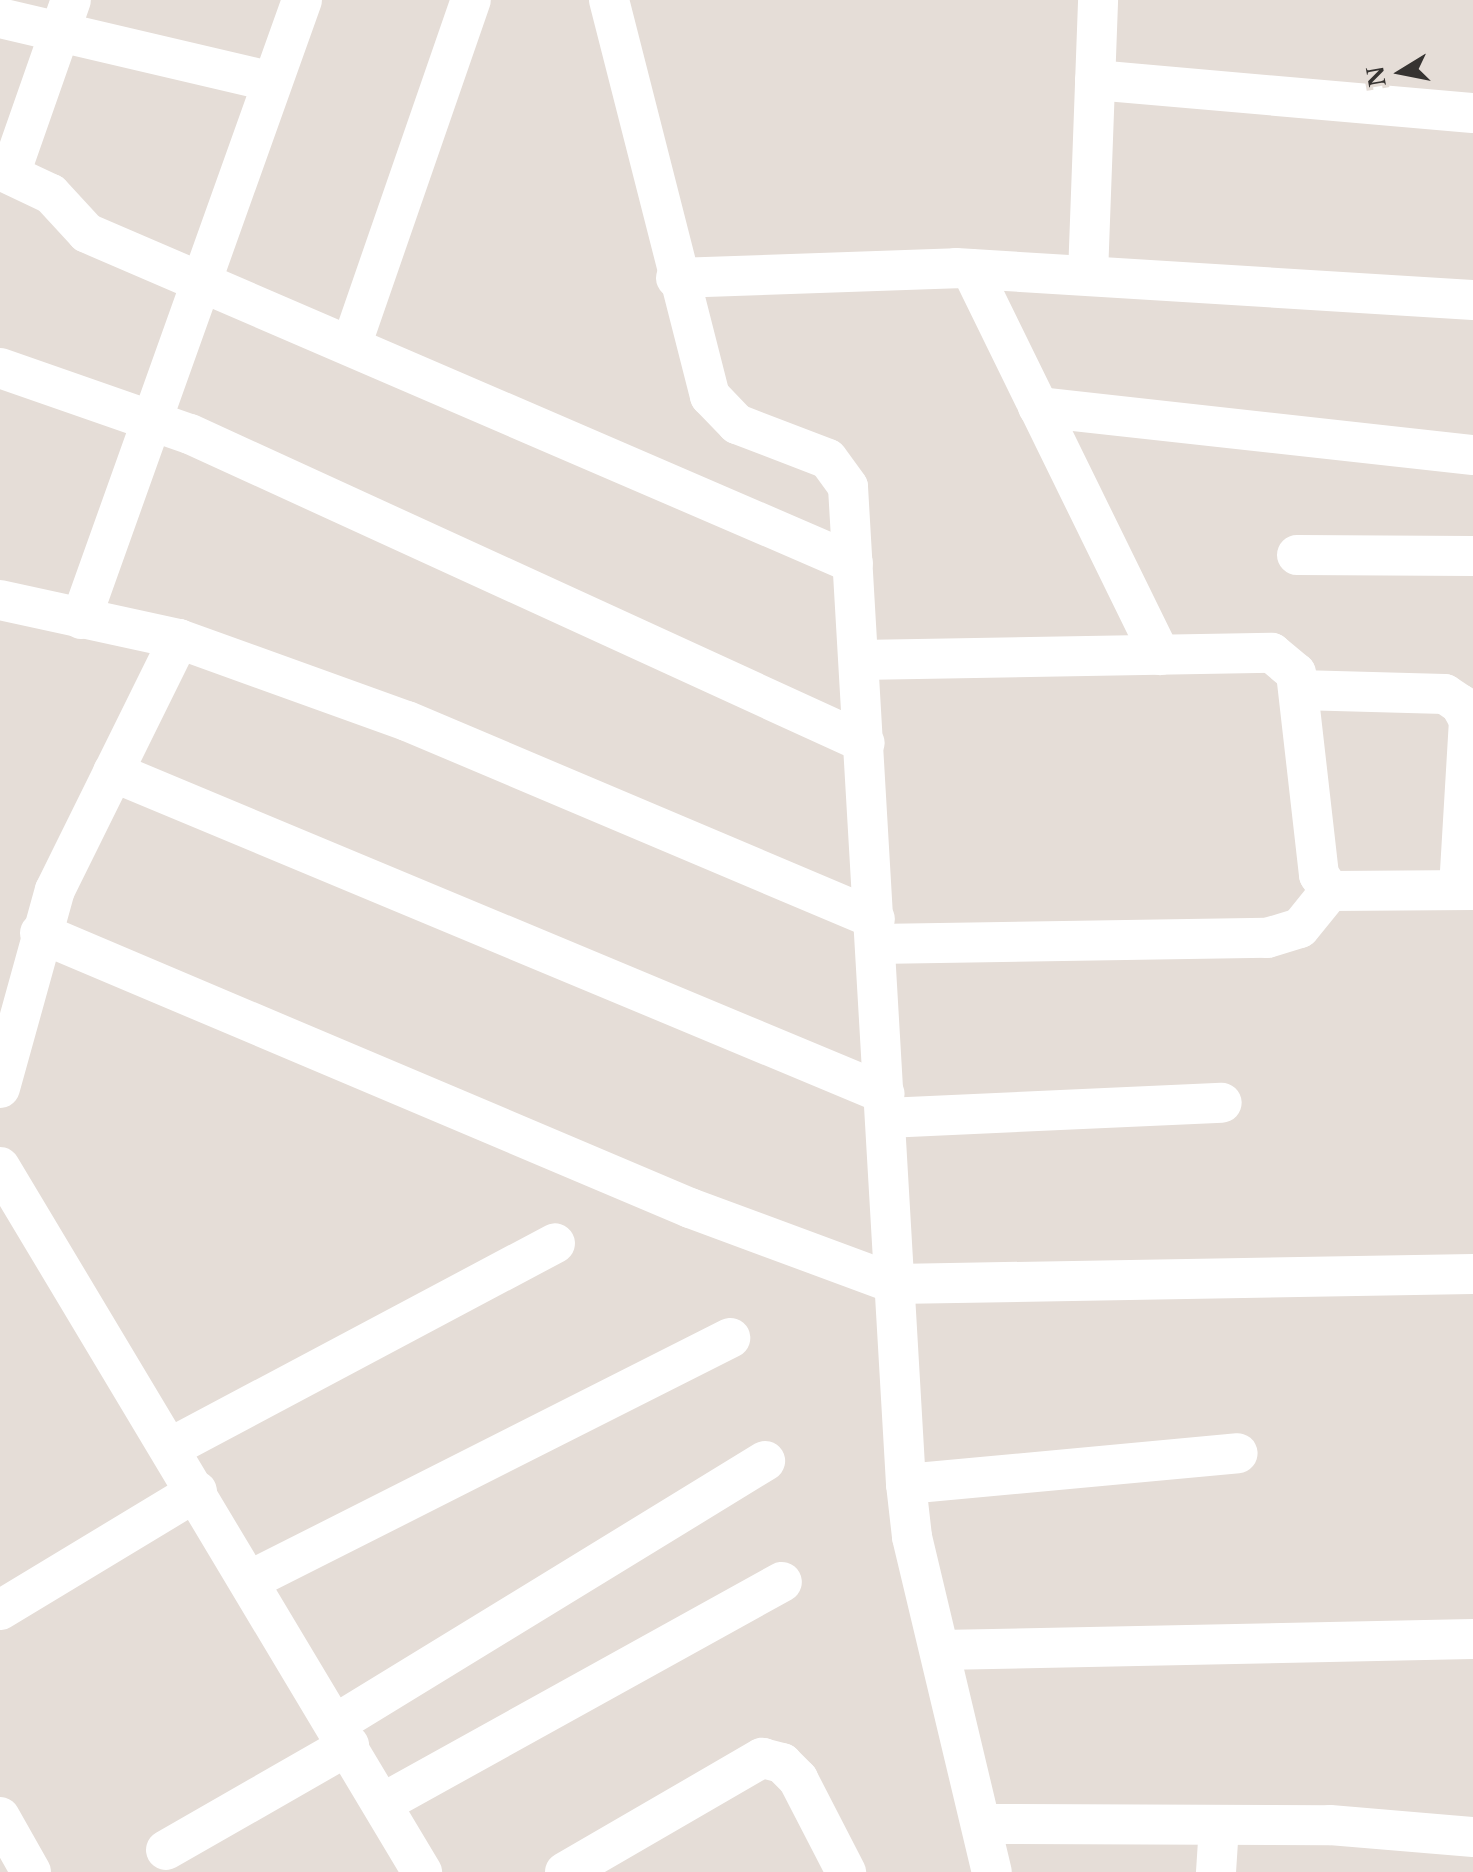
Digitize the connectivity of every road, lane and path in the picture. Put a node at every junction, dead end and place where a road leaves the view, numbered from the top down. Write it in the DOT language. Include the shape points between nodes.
graph roads {
  1 [pos="302,0"];
  2 [pos="471,0"];
  3 [pos="609,0"];
  4 [pos="1098,0"];
  5 [pos="66,15"];
  6 [pos="0,18"];
  7 [pos="1095,80"];
  8 [pos="272,82"];
  9 [pos="1473,113"];
  10 [pos="5,172"];
  11 [pos="971,269"];
  12 [pos="1088,275"];
  13 [pos="676,278"];
  14 [pos="199,279"];
  15 [pos="1473,300"];
  16 [pos="351,346"];
  17 [pos="0,368"];
  18 [pos="1038,407"];
  19 [pos="150,418"];
  20 [pos="1473,455"];
  21 [pos="1297,555"];
  22 [pos="1473,556"];
  23 [pos="853,563"];
  24 [pos="0,600"];
  25 [pos="81,619"];
  26 [pos="179,639"];
  27 [pos="1160,655"];
  28 [pos="860,660"];
  29 [pos="1299,690"];
  30 [pos="865,743"];
  31 [pos="113,772"];
  32 [pos="1466,890"];
  33 [pos="1330,891"];
  34 [pos="876,932"];
  35 [pos="40,933"];
  36 [pos="0,1088"];
  37 [pos="1222,1103"];
  38 [pos="885,1106"];
  39 [pos="0,1167"];
  40 [pos="555,1243"];
  41 [pos="1473,1274"];
  42 [pos="895,1284"];
  43 [pos="730,1338"];
  44 [pos="170,1448"];
  45 [pos="1238,1453"];
  46 [pos="765,1461"];
  47 [pos="906,1484"];
  48 [pos="197,1491"];
  49 [pos="251,1580"];
  50 [pos="782,1582"];
  51 [pos="0,1610"];
  52 [pos="1473,1639"];
  53 [pos="941,1650"];
  54 [pos="343,1734"];
  55 [pos="383,1803"];
  56 [pos="0,1817"];
  57 [pos="984,1824"];
  58 [pos="1219,1826"];
  59 [pos="1473,1837"];
  60 [pos="166,1850"];
  61 [pos="31,1872"];
  62 [pos="422,1872"];
  63 [pos="565,1872"];
  64 [pos="846,1872"];
  65 [pos="992,1872"];
  66 [pos="1216,1872"];
  1 -- 8 [label="street"];
  2 -- 16 [label="street"];
  3 -- 13 [label="street"];
  4 -- 7 [label="street"];
  5 -- 6 [label="street"];
  5 -- 8 [label="street"];
  5 -- 10 [label="street"];
  7 -- 9 [label="street"];
  7 -- 12 [label="street"];
  8 -- 14 [label="street"];
  10 -- 14 [label="street" via="51,194 87,233"];
  11 -- 12 [label="street"];
  11 -- 13 [label="street"];
  11 -- 18 [label="street"];
  12 -- 15 [label="street"];
  13 -- 23 [label="street" via="710,396 721,413 841,471 848,487"];
  14 -- 16 [label="street"];
  14 -- 19 [label="street"];
  16 -- 23 [label="street"];
  17 -- 19 [label="street"];
  18 -- 20 [label="street"];
  18 -- 27 [label="street"];
  19 -- 25 [label="street"];
  19 -- 30 [label="street"];
  21 -- 22 [label="street"];
  23 -- 28 [label="street"];
  24 -- 25 [label="street"];
  25 -- 26 [label="street"];
  26 -- 31 [label="street"];
  26 -- 34 [label="street" via="407,721"];
  27 -- 28 [label="street"];
  27 -- 29 [label="street" via="1272,653 1287,660"];
  28 -- 30 [label="street"];
  29 -- 32 [label="street" via="1445,694 1460,704 1469,720"];
  29 -- 33 [label="street" via="1319,875"];
  30 -- 34 [label="street"];
  31 -- 35 [label="street"];
  31 -- 38 [label="street"];
  32 -- 33 [label="street" via="1349,897"];
  33 -- 34 [label="street" via="1300,928 1267,938"];
  34 -- 38 [label="street"];
  35 -- 36 [label="street"];
  35 -- 42 [label="street" via="690,1208"];
  37 -- 38 [label="street"];
  38 -- 42 [label="street"];
  39 -- 44 [label="street"];
  40 -- 44 [label="street"];
  41 -- 42 [label="street"];
  42 -- 47 [label="street"];
  43 -- 49 [label="street"];
  44 -- 48 [label="street"];
  45 -- 47 [label="street"];
  46 -- 54 [label="street"];
  47 -- 53 [label="street"];
  48 -- 49 [label="street"];
  48 -- 51 [label="street"];
  49 -- 54 [label="street"];
  50 -- 55 [label="street"];
  52 -- 53 [label="street"];
  53 -- 57 [label="street"];
  54 -- 55 [label="street"];
  54 -- 60 [label="street"];
  55 -- 62 [label="street"];
  56 -- 61 [label="street"];
  57 -- 58 [label="street"];
  57 -- 65 [label="street"];
  58 -- 59 [label="street" via="1330,1825"];
  58 -- 66 [label="street"];
  63 -- 64 [label="street" via="762,1758 782,1763 798,1779"];
}
